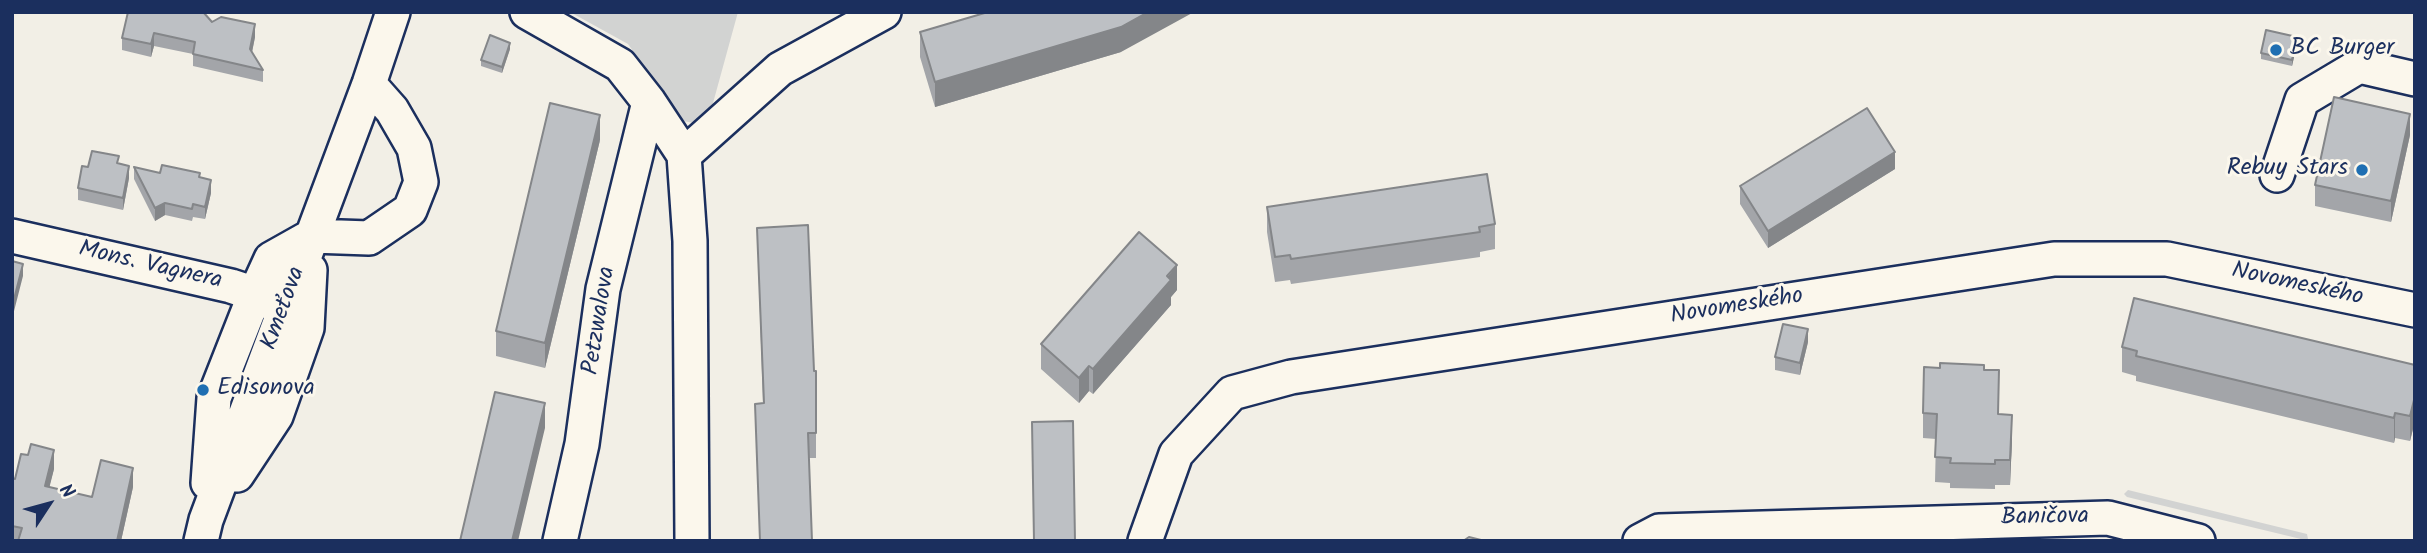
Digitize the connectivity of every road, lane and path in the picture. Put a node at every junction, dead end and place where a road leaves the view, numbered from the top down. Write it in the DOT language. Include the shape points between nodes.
graph roads {
  1 [pos="393,12"];
  2 [pos="527,12"];
  3 [pos="884,12"];
  4 [pos="2415,79"];
  5 [pos="369,84"];
  6 [pos="649,102"];
  7 [pos="684,155"];
  8 [pos="2277,175"];
  9 [pos="12,236"];
  10 [pos="312,236"];
  11 [pos="254,294"];
  12 [pos="285,310"];
  13 [pos="2415,310"];
  14 [pos="1989,530"];
  15 [pos="203,531"];
  16 [pos="560,541"];
  17 [pos="692,541"];
  18 [pos="1144,541"];
  19 [pos="1640,541"];
  20 [pos="2198,541"];
  1 -- 5 [label="street, Kmeťova"];
  2 -- 6 [label="street" via="620,65"];
  3 -- 7 [label="street" via="780,69"];
  4 -- 8 [label="street" via="2359,66 2302,100"];
  5 -- 10 [label="street, Kmeťova"];
  5 -- 10 [label="street, Kmeťova" via="414,148 421,182 410,210 369,238"];
  6 -- 7 [label="street"];
  6 -- 16 [label="street, Petzwalova" via="603,289 582,444"];
  7 -- 17 [label="street" via="690,241"];
  9 -- 11 [label="street, Mons. Vagnera"];
  10 -- 11 [label="street" via="271,259"];
  10 -- 12 [label="street, Kmeťova"];
  10 -- 15 [label="street" via="307,328 276,416"];
  11 -- 12 [label="street, Mons. Vagnera"];
  11 -- 15 [label="street" via="214,398"];
  12 -- 15 [label="street, Kmeťova"];
  13 -- 18 [label="street, Novomeského" via="2167,260 2054,260 1291,377 1232,393 1176,454"];
  14 -- 19 [label="street, Baničova" via="1659,531"];
  14 -- 20 [label="street, Baničova" via="2108,518"];
}
